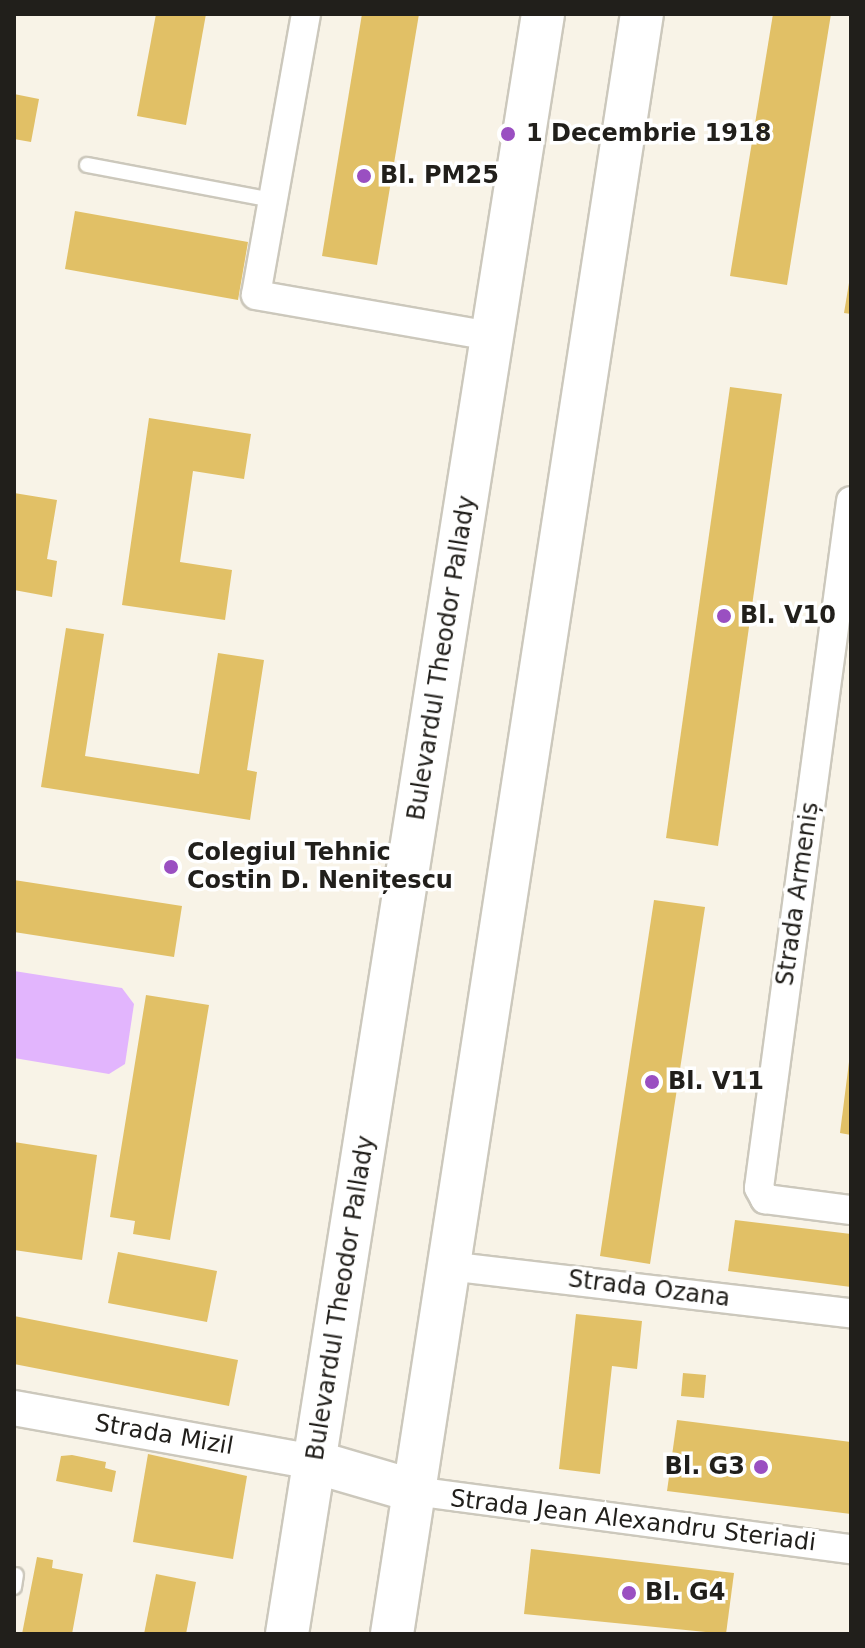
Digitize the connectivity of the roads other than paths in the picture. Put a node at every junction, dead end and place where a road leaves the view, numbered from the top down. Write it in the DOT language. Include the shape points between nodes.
graph roads {
  1 [pos="306,14"];
  2 [pos="543,14"];
  3 [pos="642,14"];
  4 [pos="87,165"];
  5 [pos="273,200"];
  6 [pos="492,336"];
  7 [pos="851,501"];
  8 [pos="851,1210"];
  9 [pos="448,1266"];
  10 [pos="851,1313"];
  11 [pos="14,1408"];
  12 [pos="315,1462"];
  13 [pos="414,1491"];
  14 [pos="851,1549"];
  15 [pos="287,1634"];
  16 [pos="392,1634"];
  1 -- 5 [label="street"];
  2 -- 6 [label="main road, Bulevardul Theodor Pallady"];
  3 -- 9 [label="main road"];
  4 -- 5 [label="lane"];
  5 -- 6 [label="street" via="256,295"];
  6 -- 12 [label="main road, Bulevardul Theodor Pallady"];
  7 -- 8 [label="street, Strada Armeniș" via="759,1188 765,1199"];
  9 -- 10 [label="street, Strada Ozana"];
  9 -- 13 [label="main road"];
  11 -- 12 [label="street, Strada Mizil"];
  12 -- 13 [label="main road"];
  12 -- 15 [label="main road, Bulevardul Theodor Pallady"];
  13 -- 14 [label="street, Strada Jean Alexandru Steriadi"];
  13 -- 16 [label="main road"];
}
